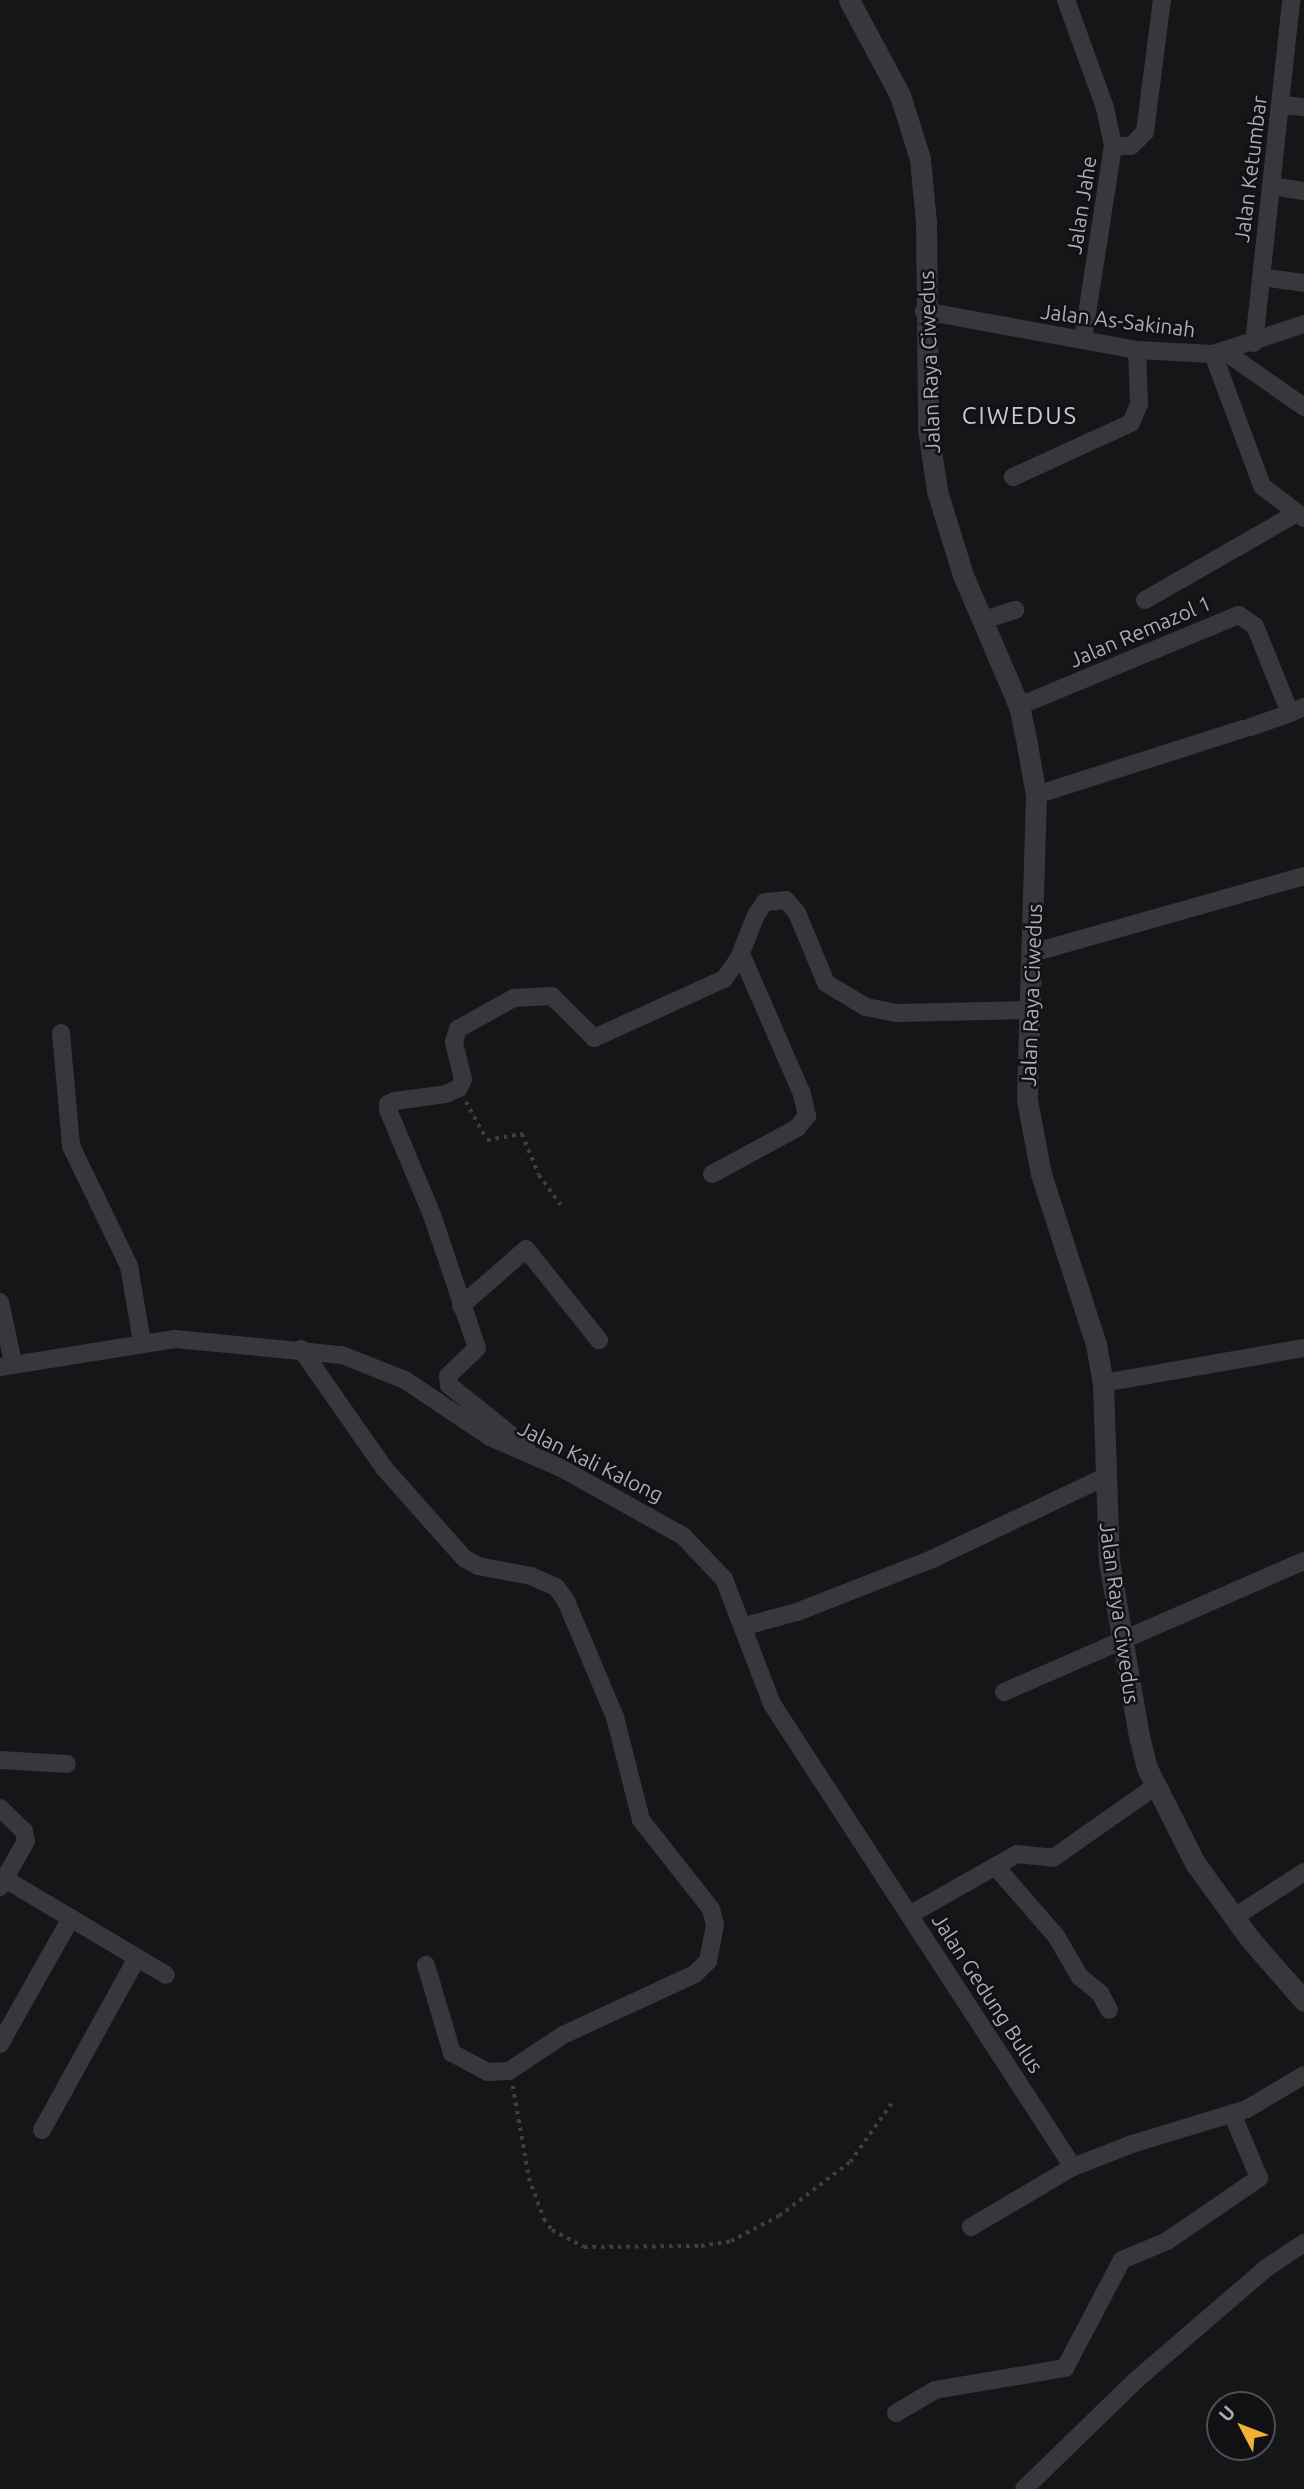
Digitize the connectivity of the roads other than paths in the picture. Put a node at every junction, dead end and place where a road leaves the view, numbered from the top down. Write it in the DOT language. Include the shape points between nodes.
graph roads {
  1 [pos="849,0"];
  2 [pos="1163,0"];
  3 [pos="1070,3"];
  4 [pos="1295,10"];
  5 [pos="1281,105"];
  6 [pos="1304,107"];
  7 [pos="1114,146"];
  8 [pos="1271,186"];
  9 [pos="1304,191"];
  10 [pos="1261,277"];
  11 [pos="1304,283"];
  12 [pos="924,311"];
  13 [pos="1304,324"];
  14 [pos="1083,340"];
  15 [pos="1254,343"];
  16 [pos="1137,349"];
  17 [pos="1219,353"];
  18 [pos="1304,407"];
  19 [pos="1013,477"];
  20 [pos="1301,515"];
  21 [pos="1145,600"];
  22 [pos="1015,610"];
  23 [pos="984,620"];
  24 [pos="1019,706"];
  25 [pos="1297,710"];
  26 [pos="1036,795"];
  27 [pos="1304,876"];
  28 [pos="1032,953"];
  29 [pos="741,954"];
  30 [pos="1028,1010"];
  31 [pos="61,1033"];
  32 [pos="712,1174"];
  33 [pos="0,1302"];
  34 [pos="461,1306"];
  35 [pos="599,1340"];
  36 [pos="142,1342"];
  37 [pos="1304,1348"];
  38 [pos="301,1349"];
  39 [pos="7,1365"];
  40 [pos="1103,1383"];
  41 [pos="537,1457"];
  42 [pos="1105,1478"];
  43 [pos="1304,1561"];
  44 [pos="745,1626"];
  45 [pos="1120,1640"];
  46 [pos="1004,1692"];
  47 [pos="0,1760"];
  48 [pos="67,1764"];
  49 [pos="1156,1786"];
  50 [pos="0,1808"];
  51 [pos="996,1867"];
  52 [pos="1304,1872"];
  53 [pos="2,1881"];
  54 [pos="911,1914"];
  55 [pos="71,1918"];
  56 [pos="1233,1918"];
  57 [pos="137,1958"];
  58 [pos="426,1965"];
  59 [pos="166,1975"];
  60 [pos="1304,2001"];
  61 [pos="1109,2010"];
  62 [pos="0,2044"];
  63 [pos="1304,2075"];
  64 [pos="1232,2113"];
  65 [pos="42,2130"];
  66 [pos="1073,2167"];
  67 [pos="971,2227"];
  68 [pos="1304,2243"];
  69 [pos="896,2413"];
  70 [pos="1024,2489"];
  1 -- 12 [label="street, Jalan Raya Ciwedus" via="900,95 920,159 926,222"];
  2 -- 7 [label="street" via="1145,132 1131,146"];
  3 -- 7 [label="street, Jalan Jahe"];
  4 -- 5 [label="street, Jalan Ketumbar"];
  5 -- 6 [label="street"];
  5 -- 8 [label="street, Jalan Ketumbar"];
  7 -- 14 [label="street, Jalan Jahe"];
  8 -- 9 [label="street"];
  8 -- 10 [label="street, Jalan Ketumbar"];
  10 -- 11 [label="street"];
  10 -- 15 [label="street, Jalan Ketumbar"];
  12 -- 14 [label="street, Jalan As-Sakinah"];
  12 -- 23 [label="street, Jalan Raya Ciwedus" via="928,429 937,491 963,575"];
  13 -- 15 [label="street, Jalan As-Sakinah"];
  14 -- 16 [label="street, Jalan As-Sakinah"];
  15 -- 17 [label="street, Jalan As-Sakinah"];
  16 -- 17 [label="street, Jalan As-Sakinah"];
  16 -- 19 [label="street" via="1139,404 1131,423"];
  17 -- 18 [label="street"];
  17 -- 20 [label="street" via="1262,486"];
  20 -- 21 [label="street"];
  22 -- 23 [label="street"];
  23 -- 24 [label="street, Jalan Raya Ciwedus"];
  24 -- 25 [label="street, Jalan Remazol 1" via="1239,615 1255,626"];
  24 -- 26 [label="street, Jalan Raya Ciwedus"];
  25 -- 26 [label="street"];
  26 -- 28 [label="street, Jalan Raya Ciwedus"];
  27 -- 28 [label="street"];
  28 -- 30 [label="street, Jalan Raya Ciwedus"];
  29 -- 30 [label="street" via="765,902 786,900 797,913 826,983 866,1007 897,1013"];
  29 -- 32 [label="street" via="802,1094 807,1116 797,1128"];
  29 -- 34 [label="street" via="724,979 594,1038 552,996 514,998 495,1005 454,1035 463,1079 459,1088 388,1104 432,1215"];
  30 -- 40 [label="street, Jalan Raya Ciwedus" via="1027,1100 1032,1135 1085,1303"];
  31 -- 36 [label="street" via="71,1146 129,1266"];
  33 -- 39 [label="street"];
  34 -- 35 [label="street" via="526,1250"];
  34 -- 41 [label="street" via="477,1348 448,1376 449,1385"];
  36 -- 38 [label="street, Jalan Kali Kalong" via="200,1340"];
  36 -- 39 [label="street, Jalan Kali Kalong"];
  37 -- 40 [label="street"];
  38 -- 41 [label="street, Jalan Kali Kalong" via="377,1366 490,1437"];
  38 -- 58 [label="street" via="384,1468 464,1558 556,1587 615,1717 641,1820 711,1909 715,1940 708,1961 695,1974 563,2035 509,2070 488,2072 452,2053"];
  40 -- 42 [label="street, Jalan Raya Ciwedus"];
  41 -- 44 [label="street, Jalan Kali Kalong" via="683,1536 724,1579"];
  42 -- 44 [label="street" via="932,1559 797,1612"];
  42 -- 45 [label="street, Jalan Raya Ciwedus" via="1109,1561"];
  43 -- 45 [label="street"];
  44 -- 54 [label="street, Jalan Gedung Bulus" via="772,1704"];
  45 -- 46 [label="street"];
  45 -- 49 [label="street, Jalan Raya Ciwedus" via="1139,1736"];
  47 -- 48 [label="street"];
  49 -- 51 [label="street" via="1053,1858 1019,1854"];
  49 -- 56 [label="street, Jalan Raya Ciwedus" via="1195,1863"];
  50 -- 53 [label="street" via="24,1831 26,1841"];
  51 -- 54 [label="street"];
  51 -- 61 [label="street" via="1056,1936 1080,1977 1100,1993"];
  52 -- 56 [label="street"];
  53 -- 55 [label="street"];
  54 -- 66 [label="street, Jalan Gedung Bulus"];
  55 -- 57 [label="street"];
  55 -- 62 [label="street"];
  56 -- 60 [label="street, Jalan Raya Ciwedus"];
  57 -- 59 [label="street"];
  57 -- 65 [label="street"];
  63 -- 64 [label="street"];
  64 -- 66 [label="street"];
  64 -- 69 [label="street" via="1260,2174 1256,2182 1167,2241 1122,2260 1065,2368 935,2390"];
  66 -- 67 [label="street"];
  68 -- 70 [label="street" via="1265,2269 1135,2381"];
}
